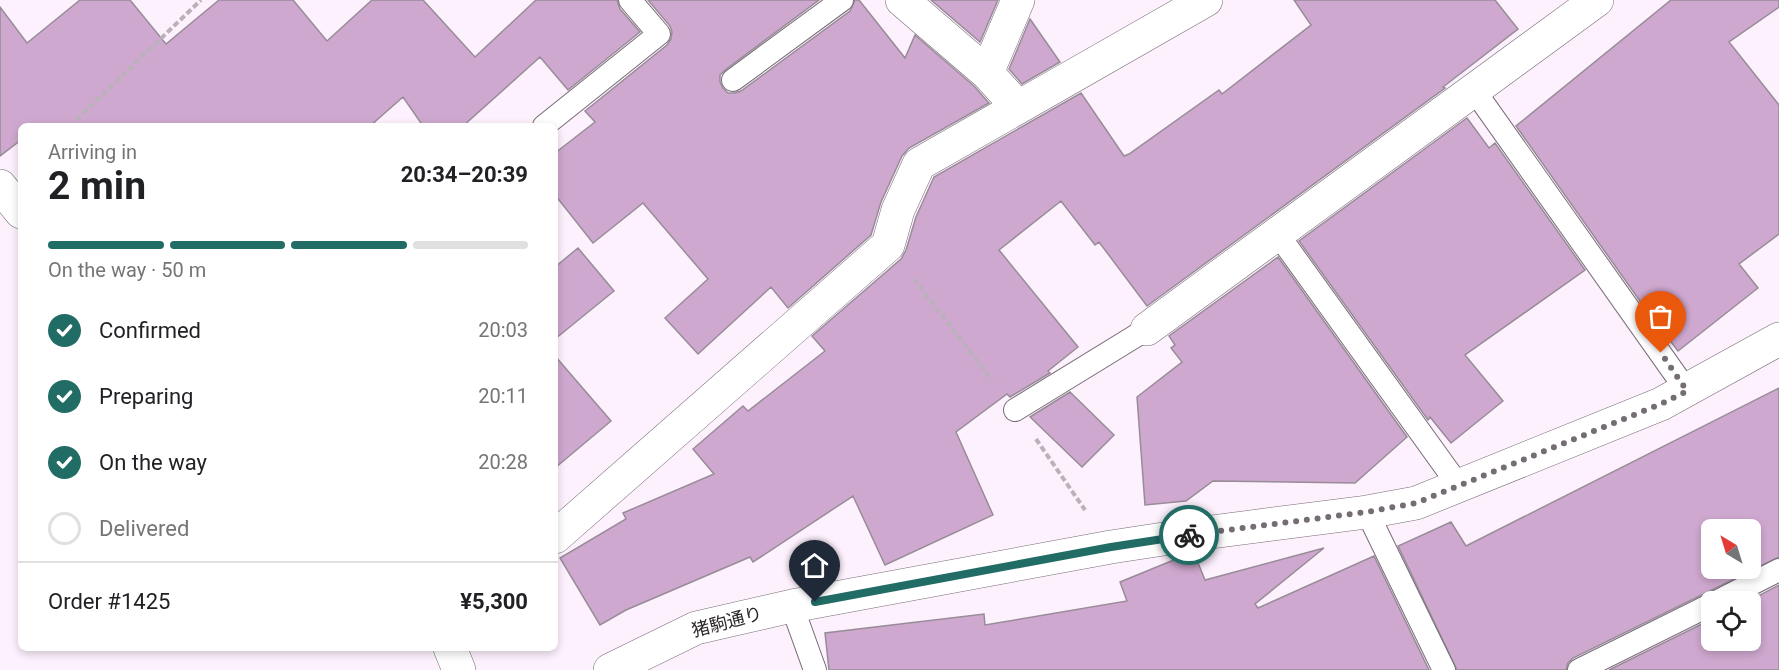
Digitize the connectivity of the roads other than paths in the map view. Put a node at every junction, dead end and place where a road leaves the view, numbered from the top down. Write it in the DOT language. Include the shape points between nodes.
graph roads {
  1 [pos="630,0"];
  2 [pos="842,0"];
  3 [pos="902,0"];
  4 [pos="1018,0"];
  5 [pos="1206,0"];
  6 [pos="1597,0"];
  7 [pos="987,73"];
  8 [pos="733,80"];
  9 [pos="1474,90"];
  10 [pos="1018,107"];
  11 [pos="548,123"];
  12 [pos="0,186"];
  13 [pos="18,208"];
  14 [pos="1277,233"];
  15 [pos="1147,328"];
  16 [pos="1779,339"];
  17 [pos="1687,391"];
  18 [pos="1015,410"];
  19 [pos="1459,486"];
  20 [pos="1367,512"];
  21 [pos="558,534"];
  22 [pos="1779,570"];
  23 [pos="1738,591"];
  24 [pos="792,606"];
  25 [pos="1701,609"];
  26 [pos="451,651"];
  27 [pos="459,670"];
  28 [pos="610,670"];
  29 [pos="815,670"];
  30 [pos="1444,670"];
  31 [pos="1579,670"];
  1 -- 11 [label="lane" via="658,34"];
  2 -- 8 [label="lane"];
  3 -- 7 [label="street"];
  4 -- 7 [label="street"];
  5 -- 10 [label="street"];
  6 -- 9 [label="street"];
  7 -- 10 [label="street"];
  9 -- 14 [label="street"];
  9 -- 17 [label="lane"];
  10 -- 21 [label="street" via="919,165 898,210 888,244"];
  12 -- 13 [label="street"];
  14 -- 15 [label="street"];
  14 -- 19 [label="lane"];
  15 -- 18 [label="lane"];
  16 -- 17 [label="street, 猪駒通り"];
  17 -- 19 [label="street, 猪駒通り"];
  19 -- 20 [label="street, 猪駒通り" via="1416,503"];
  20 -- 24 [label="street, 猪駒通り" via="1111,547"];
  20 -- 30 [label="lane"];
  22 -- 23 [label="lane"];
  24 -- 28 [label="street, 猪駒通り" via="696,628"];
  24 -- 29 [label="lane"];
  25 -- 31 [label="lane"];
  26 -- 27 [label="street"];
}
